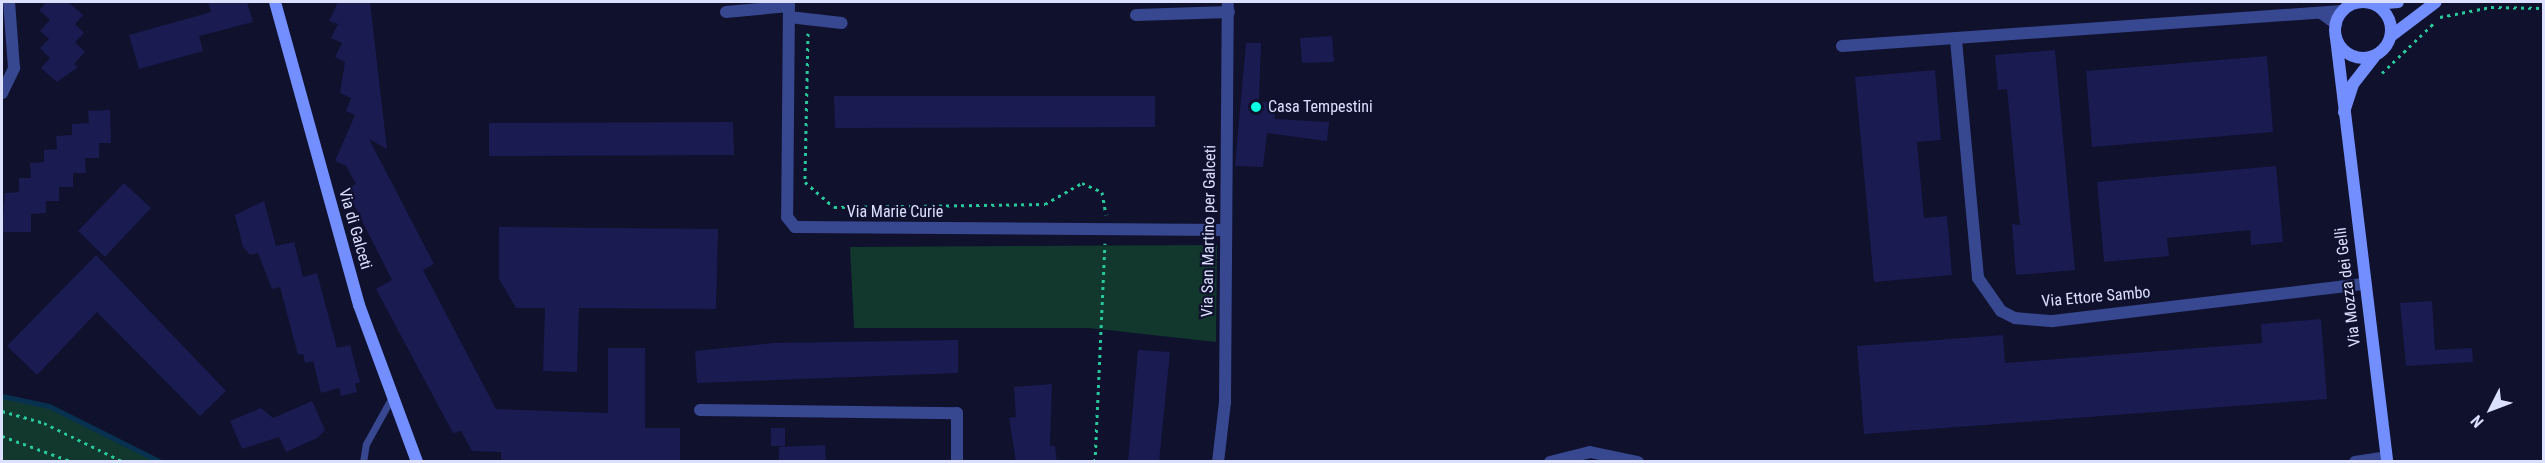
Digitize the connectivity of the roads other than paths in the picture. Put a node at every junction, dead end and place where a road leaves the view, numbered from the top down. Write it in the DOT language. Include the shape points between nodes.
graph roads {
  1 [pos="9,2"];
  2 [pos="275,2"];
  3 [pos="2362,2"];
  4 [pos="2398,2"];
  5 [pos="2436,2"];
  6 [pos="2376,4"];
  7 [pos="1228,7"];
  8 [pos="2344,7"];
  9 [pos="789,8"];
  10 [pos="726,12"];
  11 [pos="2321,13"];
  12 [pos="1136,15"];
  13 [pos="842,23"];
  14 [pos="2336,24"];
  15 [pos="2391,36"];
  16 [pos="2336,38"];
  17 [pos="1956,40"];
  18 [pos="1842,46"];
  19 [pos="2373,57"];
  20 [pos="2,93"];
  21 [pos="2344,113"];
  22 [pos="1225,230"];
  23 [pos="2365,284"];
  24 [pos="393,395"];
  25 [pos="700,410"];
  26 [pos="2386,460"];
  27 [pos="363,462"];
  28 [pos="417,462"];
  29 [pos="957,462"];
  30 [pos="1218,462"];
  31 [pos="1550,462"];
  32 [pos="1638,462"];
  33 [pos="2355,462"];
  1 -- 20 [label="street" via="14,68"];
  2 -- 24 [label="street, Via di Galceti" via="359,304"];
  3 -- 6 [label="street"];
  3 -- 8 [label="street"];
  4 -- 6 [label="street"];
  5 -- 15 [label="street"];
  6 -- 15 [label="street" via="2389,18"];
  7 -- 12 [label="street"];
  7 -- 22 [label="street, Via San Martino per Galceti"];
  8 -- 11 [label="street"];
  8 -- 14 [label="street"];
  9 -- 10 [label="street"];
  9 -- 13 [label="street"];
  9 -- 22 [label="street, Via Marie Curie" via="786,206 795,227"];
  11 -- 14 [label="street"];
  11 -- 17 [label="street"];
  14 -- 16 [label="street"];
  15 -- 19 [label="street"];
  16 -- 19 [label="street" via="2347,53"];
  16 -- 21 [label="street, Via Mozza dei Gelli"];
  17 -- 18 [label="street"];
  17 -- 23 [label="street, Via Ettore Sambo" via="1977,278 2001,311 2015,318 2053,321"];
  19 -- 21 [label="street, Via Mozza dei Gelli" via="2353,84"];
  21 -- 23 [label="street, Via Mozza dei Gelli"];
  22 -- 30 [label="street, Via San Martino per Galceti" via="1225,402"];
  23 -- 26 [label="street, Via Mozza dei Gelli"];
  24 -- 27 [label="lane" via="366,444"];
  24 -- 28 [label="street, Via di Galceti"];
  25 -- 29 [label="street" via="957,413"];
  26 -- 33 [label="street"];
  31 -- 32 [label="street" via="1590,452"];
}
